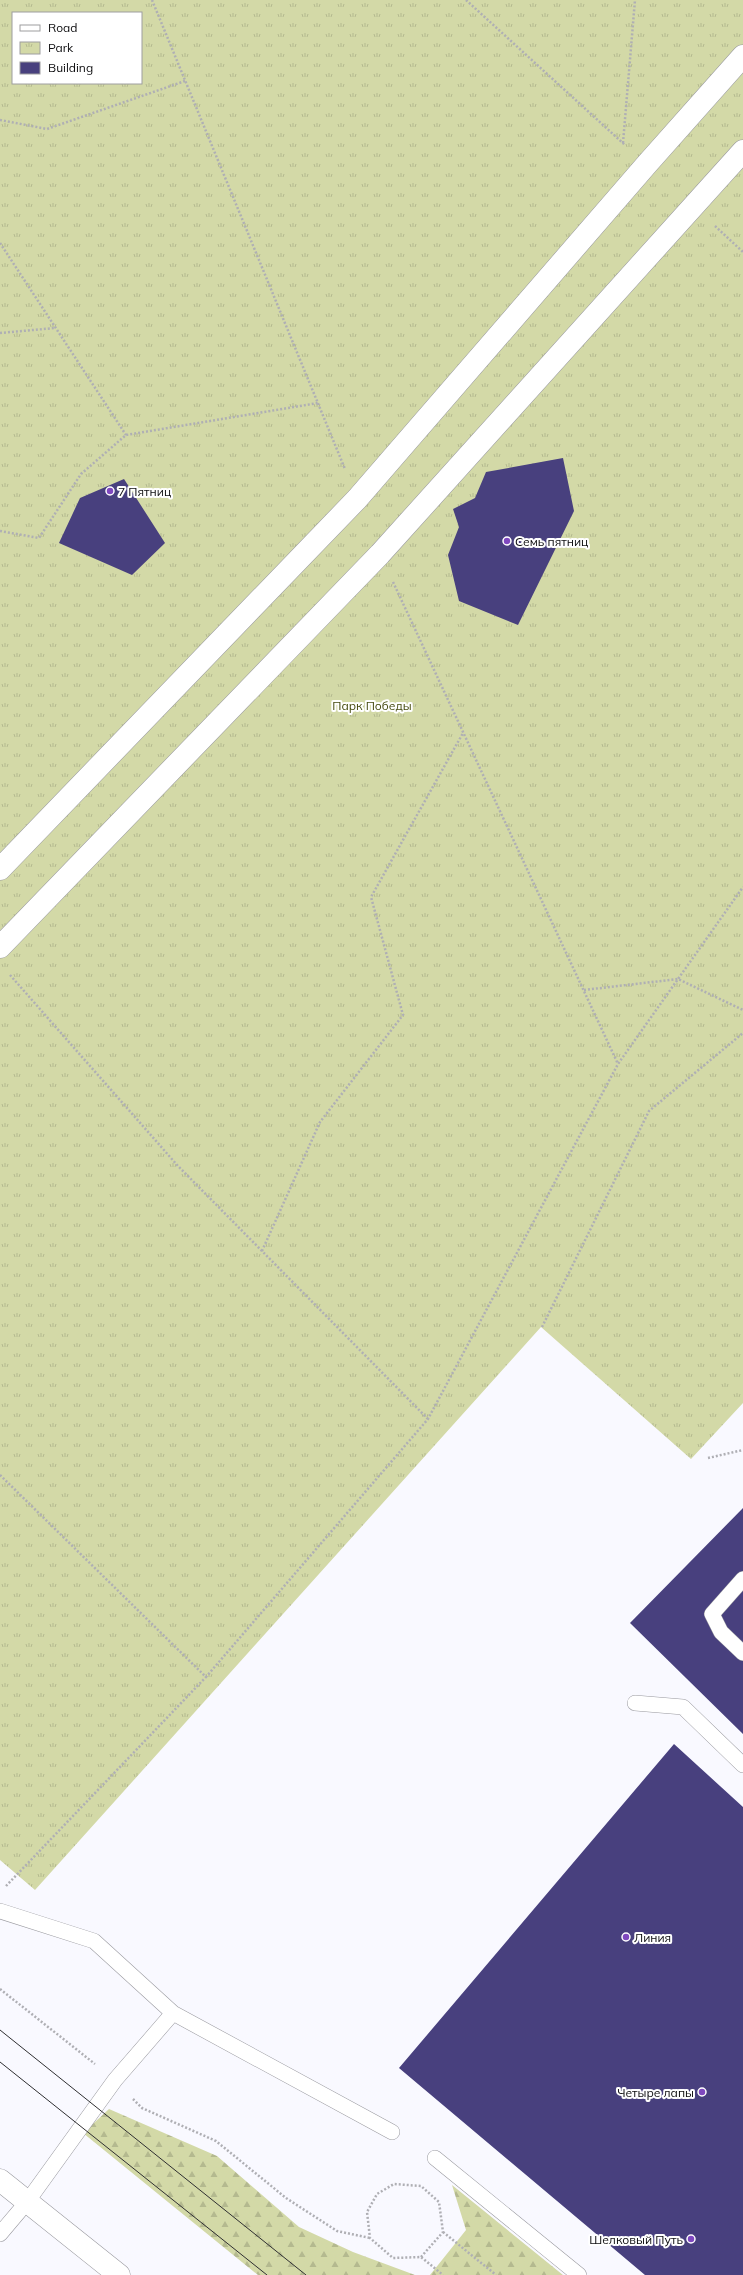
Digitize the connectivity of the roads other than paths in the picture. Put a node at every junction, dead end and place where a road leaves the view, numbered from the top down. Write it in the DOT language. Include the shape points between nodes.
graph roads {
  1 [pos="743,56"];
  2 [pos="743,151"];
  3 [pos="0,869"];
  4 [pos="0,947"];
  5 [pos="743,1579"];
  6 [pos="743,1653"];
  7 [pos="635,1702"];
  8 [pos="743,1765"];
  9 [pos="0,1911"];
  10 [pos="173,2013"];
  11 [pos="392,2132"];
  12 [pos="435,2158"];
  13 [pos="0,2180"];
  14 [pos="27,2202"];
  15 [pos="0,2234"];
  16 [pos="119,2275"];
  17 [pos="579,2275"];
  1 -- 3 [label="street" via="357,499"];
  2 -- 4 [label="street" via="380,554"];
  5 -- 6 [label="lane" via="712,1614 721,1632"];
  7 -- 8 [label="lane" via="683,1707"];
  9 -- 10 [label="lane" via="94,1941"];
  10 -- 11 [label="lane"];
  10 -- 14 [label="lane" via="115,2080"];
  12 -- 17 [label="lane"];
  13 -- 14 [label="street"];
  14 -- 15 [label="lane"];
  14 -- 16 [label="street"];
}
